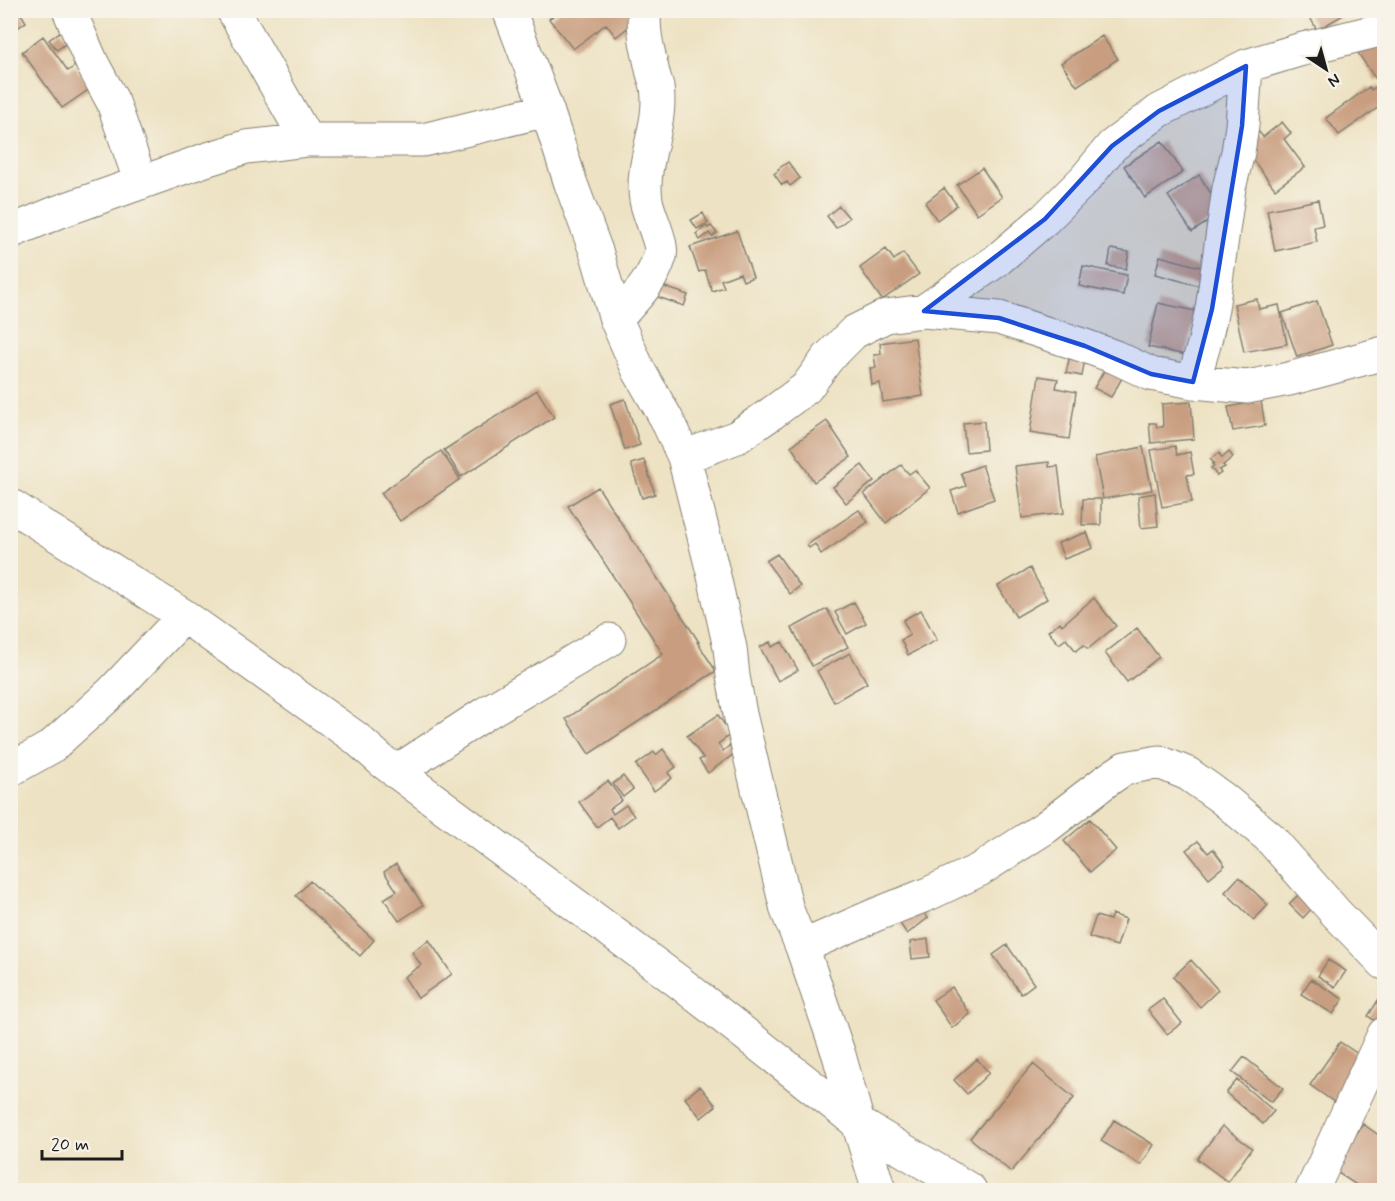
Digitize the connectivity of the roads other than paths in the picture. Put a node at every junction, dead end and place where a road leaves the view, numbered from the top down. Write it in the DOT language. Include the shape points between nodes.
graph roads {
  1 [pos="69,10"];
  2 [pos="233,10"];
  3 [pos="509,10"];
  4 [pos="645,10"];
  5 [pos="1384,28"];
  6 [pos="1246,66"];
  7 [pos="547,111"];
  8 [pos="307,140"];
  9 [pos="141,183"];
  10 [pos="10,232"];
  11 [pos="924,311"];
  12 [pos="616,319"];
  13 [pos="1384,353"];
  14 [pos="1193,382"];
  15 [pos="684,456"];
  16 [pos="10,505"];
  17 [pos="184,616"];
  18 [pos="609,640"];
  19 [pos="10,770"];
  20 [pos="396,772"];
  21 [pos="802,947"];
  22 [pos="1384,963"];
  23 [pos="1384,1034"];
  24 [pos="858,1123"];
  25 [pos="879,1191"];
  26 [pos="970,1191"];
  27 [pos="1312,1191"];
  1 -- 9 [label="street" via="113,102"];
  2 -- 8 [label="street"];
  3 -- 7 [label="street"];
  4 -- 12 [label="street" via="658,107 645,182 646,201 662,253 652,277"];
  5 -- 6 [label="street"];
  6 -- 11 [label="street" via="1160,111 1112,146 1045,219 996,261"];
  6 -- 14 [label="street" via="1242,126 1212,309"];
  7 -- 8 [label="street" via="423,140"];
  7 -- 12 [label="street"];
  8 -- 9 [label="street" via="246,147"];
  9 -- 10 [label="street"];
  11 -- 14 [label="street" via="999,318 1115,357 1150,374"];
  11 -- 15 [label="street" via="886,315 854,332 806,388 737,437"];
  12 -- 15 [label="street"];
  13 -- 14 [label="street" via="1247,387"];
  15 -- 21 [label="street" via="730,648 738,704 760,798 788,910"];
  16 -- 17 [label="street"];
  17 -- 19 [label="street" via="111,693 51,747"];
  17 -- 20 [label="street" via="356,738"];
  18 -- 20 [label="street"];
  20 -- 24 [label="street" via="679,982"];
  21 -- 22 [label="street" via="980,870 1046,828 1125,768 1159,762 1188,774 1269,837"];
  21 -- 24 [label="street"];
  23 -- 27 [label="street"];
  24 -- 25 [label="street"];
  24 -- 26 [label="street"];
}
